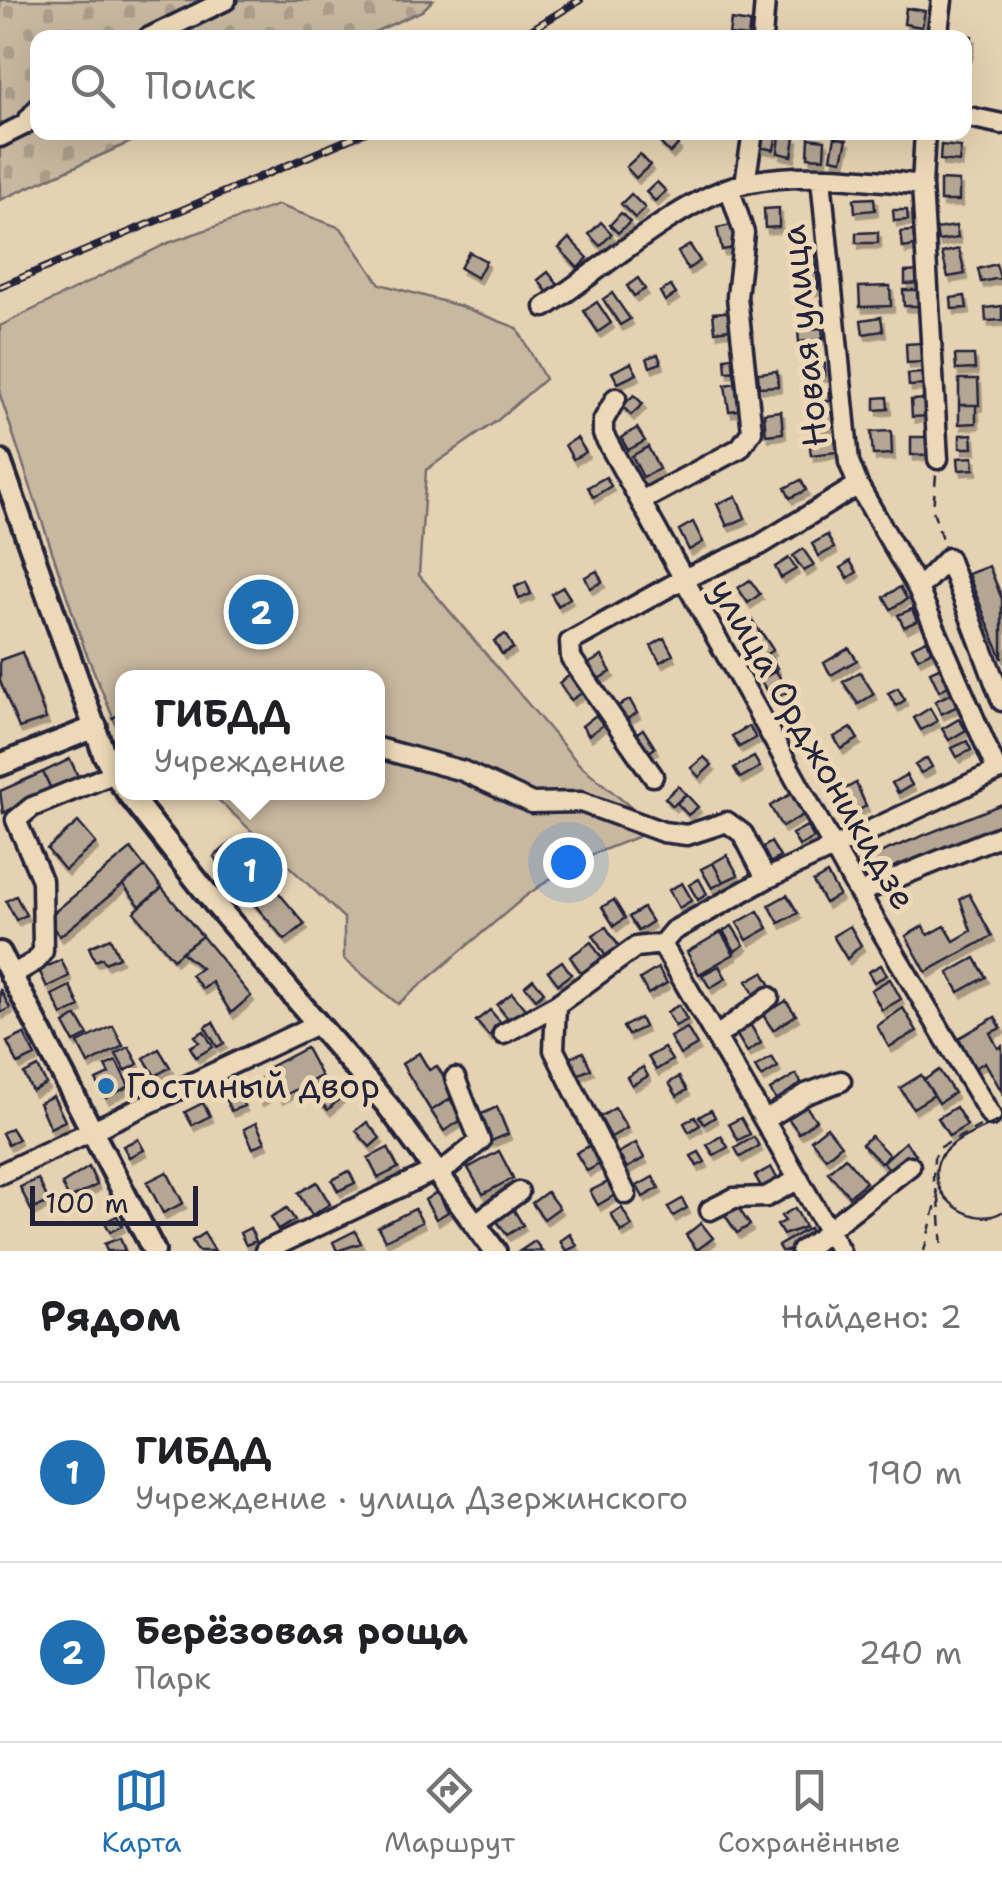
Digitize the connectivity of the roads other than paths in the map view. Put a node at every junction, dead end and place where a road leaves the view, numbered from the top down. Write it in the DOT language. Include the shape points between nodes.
graph roads {
  1 [pos="226,0"];
  2 [pos="765,0"];
  3 [pos="942,0"];
  4 [pos="164,30"];
  5 [pos="763,30"];
  6 [pos="938,30"];
  7 [pos="30,118"];
  8 [pos="972,118"];
  9 [pos="1002,124"];
  10 [pos="0,137"];
  11 [pos="751,140"];
  12 [pos="925,140"];
  13 [pos="821,178"];
  14 [pos="922,185"];
  15 [pos="738,187"];
  16 [pos="545,307"];
  17 [pos="616,398"];
  18 [pos="938,459"];
  19 [pos="2,470"];
  20 [pos="858,485"];
  21 [pos="643,500"];
  22 [pos="682,579"];
  23 [pos="918,590"];
  24 [pos="1002,701"];
  25 [pos="96,727"];
  26 [pos="385,750"];
  27 [pos="0,765"];
  28 [pos="115,770"];
  29 [pos="999,770"];
  30 [pos="653,776"];
  31 [pos="115,780"];
  32 [pos="134,800"];
  33 [pos="1002,835"];
  34 [pos="834,846"];
  35 [pos="766,879"];
  36 [pos="860,893"];
  37 [pos="662,944"];
  38 [pos="4,964"];
  39 [pos="769,998"];
  40 [pos="556,1005"];
  41 [pos="317,1024"];
  42 [pos="503,1034"];
  43 [pos="716,1037"];
  44 [pos="454,1078"];
  45 [pos="840,1082"];
  46 [pos="990,1116"];
  47 [pos="764,1120"];
  48 [pos="91,1128"];
  49 [pos="910,1166"];
  50 [pos="438,1172"];
  51 [pos="0,1174"];
  52 [pos="799,1180"];
  53 [pos="519,1192"];
  54 [pos="626,1194"];
  55 [pos="710,1210"];
  56 [pos="476,1223"];
  57 [pos="828,1231"];
  58 [pos="154,1251"];
  59 [pos="265,1251"];
  60 [pos="496,1251"];
  61 [pos="800,1251"];
  62 [pos="840,1251"];
  1 -- 4 [label="street"];
  2 -- 5 [label="street"];
  3 -- 6 [label="street"];
  7 -- 10 [label="street"];
  8 -- 9 [label="street"];
  11 -- 15 [label="street"];
  12 -- 14 [label="street"];
  13 -- 14 [label="street"];
  13 -- 15 [label="street"];
  13 -- 20 [label="street, Новая улица" via="846,438"];
  14 -- 18 [label="street"];
  15 -- 16 [label="street" via="702,200"];
  15 -- 21 [label="street" via="744,233 737,298 752,430 740,448"];
  17 -- 21 [label="street, улица Орджоникидзе" via="603,434"];
  19 -- 25 [label="main road"];
  20 -- 22 [label="street" via="760,545"];
  20 -- 23 [label="street, Новая улица"];
  21 -- 22 [label="street, улица Орджоникидзе"];
  22 -- 30 [label="street" via="574,637 571,658"];
  22 -- 34 [label="street, улица Орджоникидзе"];
  23 -- 24 [label="street" via="948,558"];
  23 -- 29 [label="street, Новая улица"];
  25 -- 27 [label="main road"];
  25 -- 28 [label="main road"];
  26 -- 35 [label="street" via="463,771 532,803 581,802 663,832 687,835 735,825"];
  29 -- 34 [label="street"];
  31 -- 38 [label="street" via="32,807 16,820 42,880 44,951 36,961"];
  32 -- 41 [label="main road"];
  33 -- 36 [label="street"];
  34 -- 35 [label="street"];
  34 -- 36 [label="street, улица Орджоникидзе"];
  35 -- 37 [label="street" via="673,931"];
  36 -- 46 [label="street, улица Орджоникидзе"];
  37 -- 40 [label="street" via="636,947"];
  37 -- 43 [label="street"];
  38 -- 48 [label="main road"];
  39 -- 43 [label="street"];
  40 -- 42 [label="street"];
  40 -- 54 [label="street" via="554,1050"];
  41 -- 48 [label="street"];
  41 -- 50 [label="main road"];
  43 -- 47 [label="street"];
  44 -- 50 [label="street" via="480,1141"];
  45 -- 47 [label="street"];
  47 -- 52 [label="street"];
  48 -- 51 [label="street"];
  48 -- 58 [label="main road"];
  49 -- 57 [label="street"];
  50 -- 56 [label="main road"];
  50 -- 59 [label="street"];
  52 -- 55 [label="street" via="766,1197 734,1198"];
  52 -- 57 [label="street"];
  53 -- 56 [label="street"];
  56 -- 60 [label="main road"];
  57 -- 61 [label="street"];
  57 -- 62 [label="street"];
}
